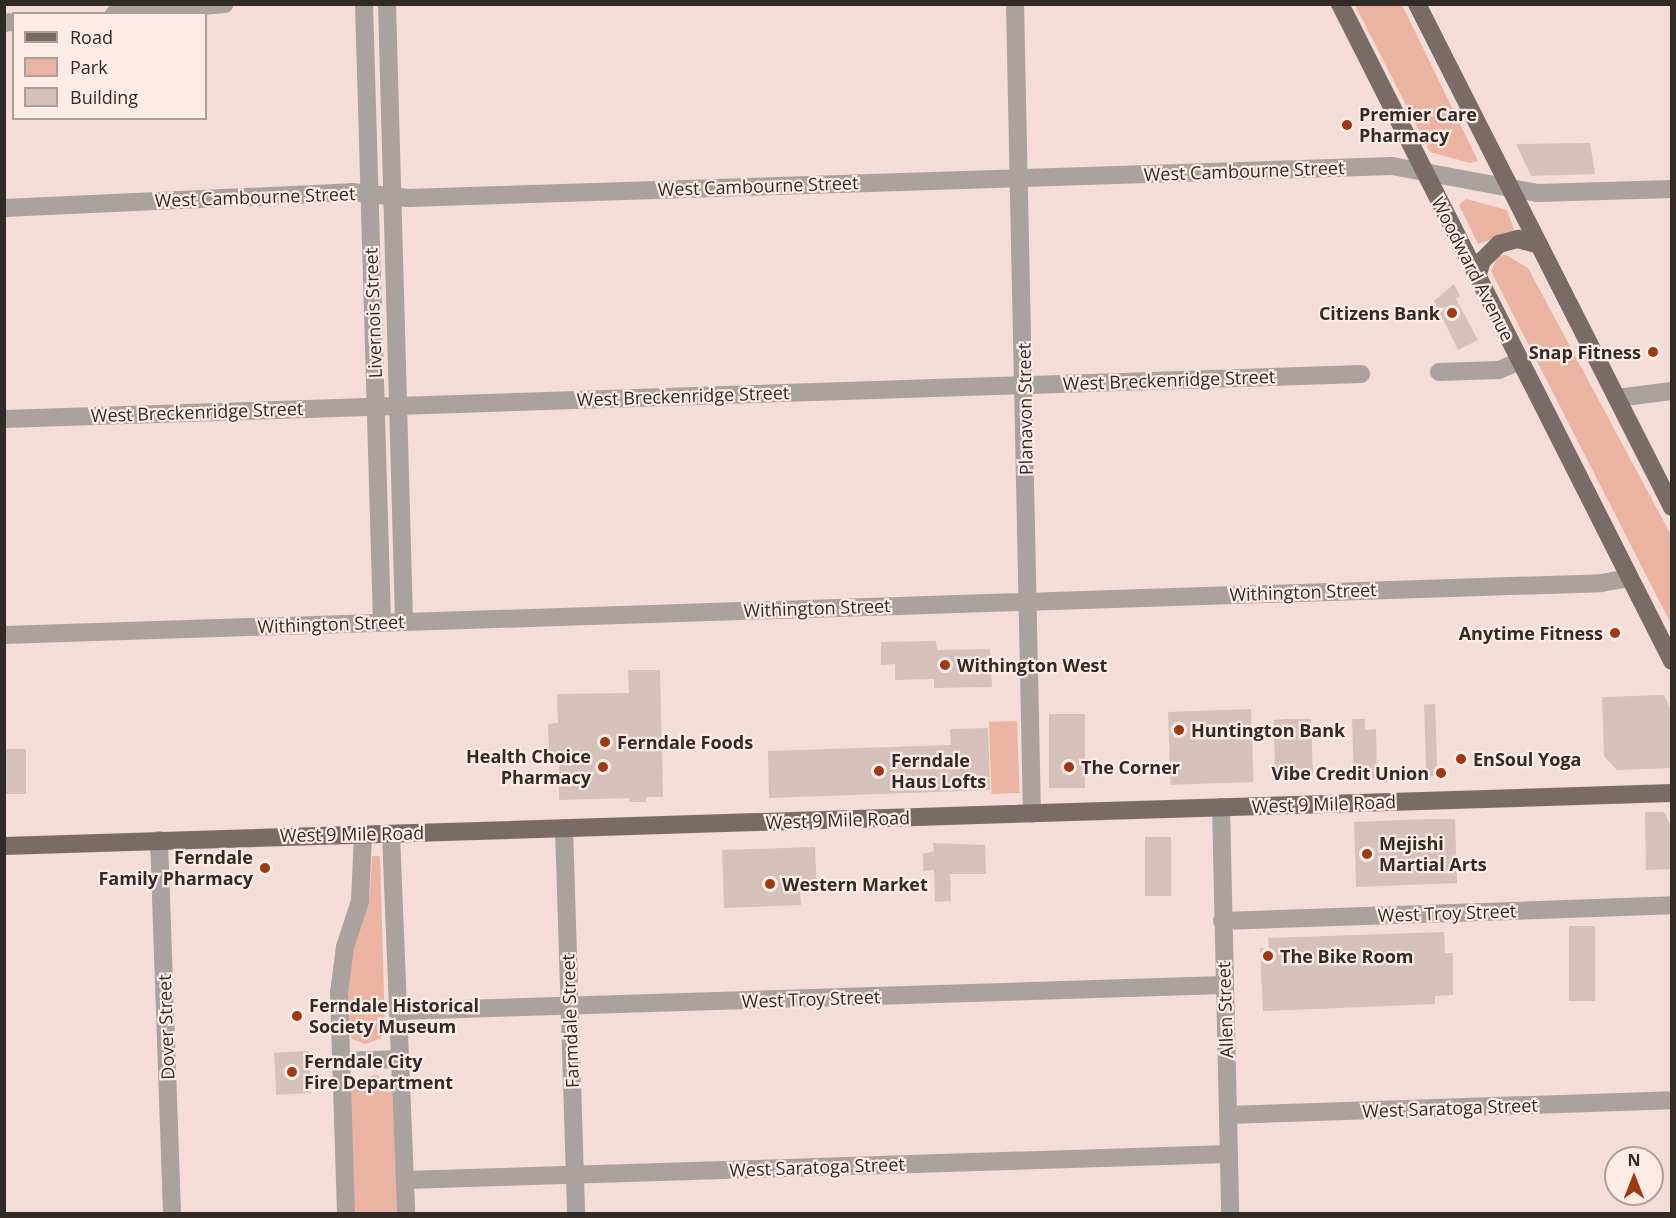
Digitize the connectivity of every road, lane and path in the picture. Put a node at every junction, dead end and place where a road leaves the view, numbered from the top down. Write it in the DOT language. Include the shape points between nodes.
graph roads {
  1 [pos="225,4"];
  2 [pos="364,4"];
  3 [pos="387,4"];
  4 [pos="1015,4"];
  5 [pos="1340,4"];
  6 [pos="1417,4"];
  7 [pos="136,12"];
  8 [pos="1422,168"];
  9 [pos="1020,178"];
  10 [pos="1510,189"];
  11 [pos="1671,189"];
  12 [pos="369,194"];
  13 [pos="392,196"];
  14 [pos="4,208"];
  15 [pos="1535,244"];
  16 [pos="1477,277"];
  17 [pos="1520,361"];
  18 [pos="1439,372"];
  19 [pos="1361,374"];
  20 [pos="1025,385"];
  21 [pos="1671,391"];
  22 [pos="1617,398"];
  23 [pos="398,405"];
  24 [pos="376,406"];
  25 [pos="4,418"];
  26 [pos="1671,507"];
  27 [pos="1629,578"];
  28 [pos="1030,601"];
  29 [pos="404,621"];
  30 [pos="382,622"];
  31 [pos="4,635"];
  32 [pos="1671,662"];
  33 [pos="1671,793"];
  34 [pos="1221,807"];
  35 [pos="1032,814"];
  36 [pos="564,828"];
  37 [pos="363,834"];
  38 [pos="391,834"];
  39 [pos="159,840"];
  40 [pos="4,846"];
  41 [pos="1671,905"];
  42 [pos="1222,921"];
  43 [pos="1224,985"];
  44 [pos="569,1007"];
  45 [pos="398,1011"];
  46 [pos="400,1059"];
  47 [pos="341,1061"];
  48 [pos="1671,1100"];
  49 [pos="1228,1115"];
  50 [pos="1229,1154"];
  51 [pos="575,1175"];
  52 [pos="405,1180"];
  53 [pos="172,1214"];
  54 [pos="346,1214"];
  55 [pos="406,1214"];
  56 [pos="576,1214"];
  57 [pos="1230,1214"];
  1 -- 7 [label="street"];
  2 -- 12 [label="street, Livernois Street"];
  3 -- 13 [label="street, Livernois Street"];
  4 -- 9 [label="street, Planavon Street"];
  5 -- 8 [label="main road, Woodward Avenue"];
  6 -- 10 [label="main road"];
  8 -- 9 [label="street, West Cambourne Street"];
  8 -- 10 [label="street, West Cambourne Street"];
  8 -- 16 [label="main road, Woodward Avenue"];
  9 -- 13 [label="street, West Cambourne Street"];
  9 -- 20 [label="street, Planavon Street"];
  10 -- 11 [label="street, West Cambourne Street" via="1537,193"];
  10 -- 15 [label="main road"];
  12 -- 13 [label="street, West Cambourne Street"];
  12 -- 14 [label="street, West Cambourne Street"];
  12 -- 24 [label="street, Livernois Street"];
  13 -- 23 [label="street, Livernois Street"];
  15 -- 16 [label="main road" via="1518,239 1499,244 1482,261"];
  15 -- 22 [label="main road"];
  16 -- 17 [label="main road, Woodward Avenue"];
  17 -- 18 [label="street" via="1500,370"];
  17 -- 27 [label="main road, Woodward Avenue"];
  19 -- 20 [label="street, West Breckenridge Street"];
  20 -- 23 [label="street, West Breckenridge Street"];
  20 -- 28 [label="street, Planavon Street"];
  21 -- 22 [label="street"];
  22 -- 26 [label="main road"];
  23 -- 24 [label="street, West Breckenridge Street"];
  23 -- 29 [label="street, Livernois Street"];
  24 -- 25 [label="street, West Breckenridge Street"];
  24 -- 30 [label="street, Livernois Street"];
  27 -- 28 [label="street, Withington Street" via="1601,583"];
  27 -- 32 [label="main road, Woodward Avenue"];
  28 -- 29 [label="street, Withington Street"];
  28 -- 35 [label="street, Planavon Street"];
  29 -- 30 [label="street, Withington Street"];
  30 -- 31 [label="street, Withington Street"];
  33 -- 34 [label="main road, West 9 Mile Road"];
  34 -- 35 [label="main road, West 9 Mile Road"];
  34 -- 42 [label="street, Allen Street"];
  35 -- 36 [label="main road, West 9 Mile Road"];
  36 -- 38 [label="main road, West 9 Mile Road"];
  36 -- 44 [label="street, Farmdale Street"];
  37 -- 38 [label="main road, West 9 Mile Road"];
  37 -- 39 [label="main road, West 9 Mile Road"];
  37 -- 47 [label="street" via="360,901 341,967"];
  38 -- 45 [label="street"];
  39 -- 40 [label="main road, West 9 Mile Road"];
  39 -- 53 [label="street, Dover Street"];
  41 -- 42 [label="street, West Troy Street"];
  42 -- 43 [label="street, Allen Street"];
  43 -- 44 [label="street, West Troy Street"];
  43 -- 49 [label="street, Allen Street"];
  44 -- 45 [label="street, West Troy Street"];
  44 -- 51 [label="street, Farmdale Street"];
  45 -- 46 [label="street"];
  46 -- 47 [label="street"];
  46 -- 52 [label="street"];
  47 -- 54 [label="street"];
  48 -- 49 [label="street, West Saratoga Street"];
  49 -- 50 [label="street, Allen Street"];
  50 -- 51 [label="street, West Saratoga Street"];
  50 -- 57 [label="street, Allen Street"];
  51 -- 52 [label="street, West Saratoga Street"];
  51 -- 56 [label="street, Farmdale Street"];
  52 -- 55 [label="street"];
}
